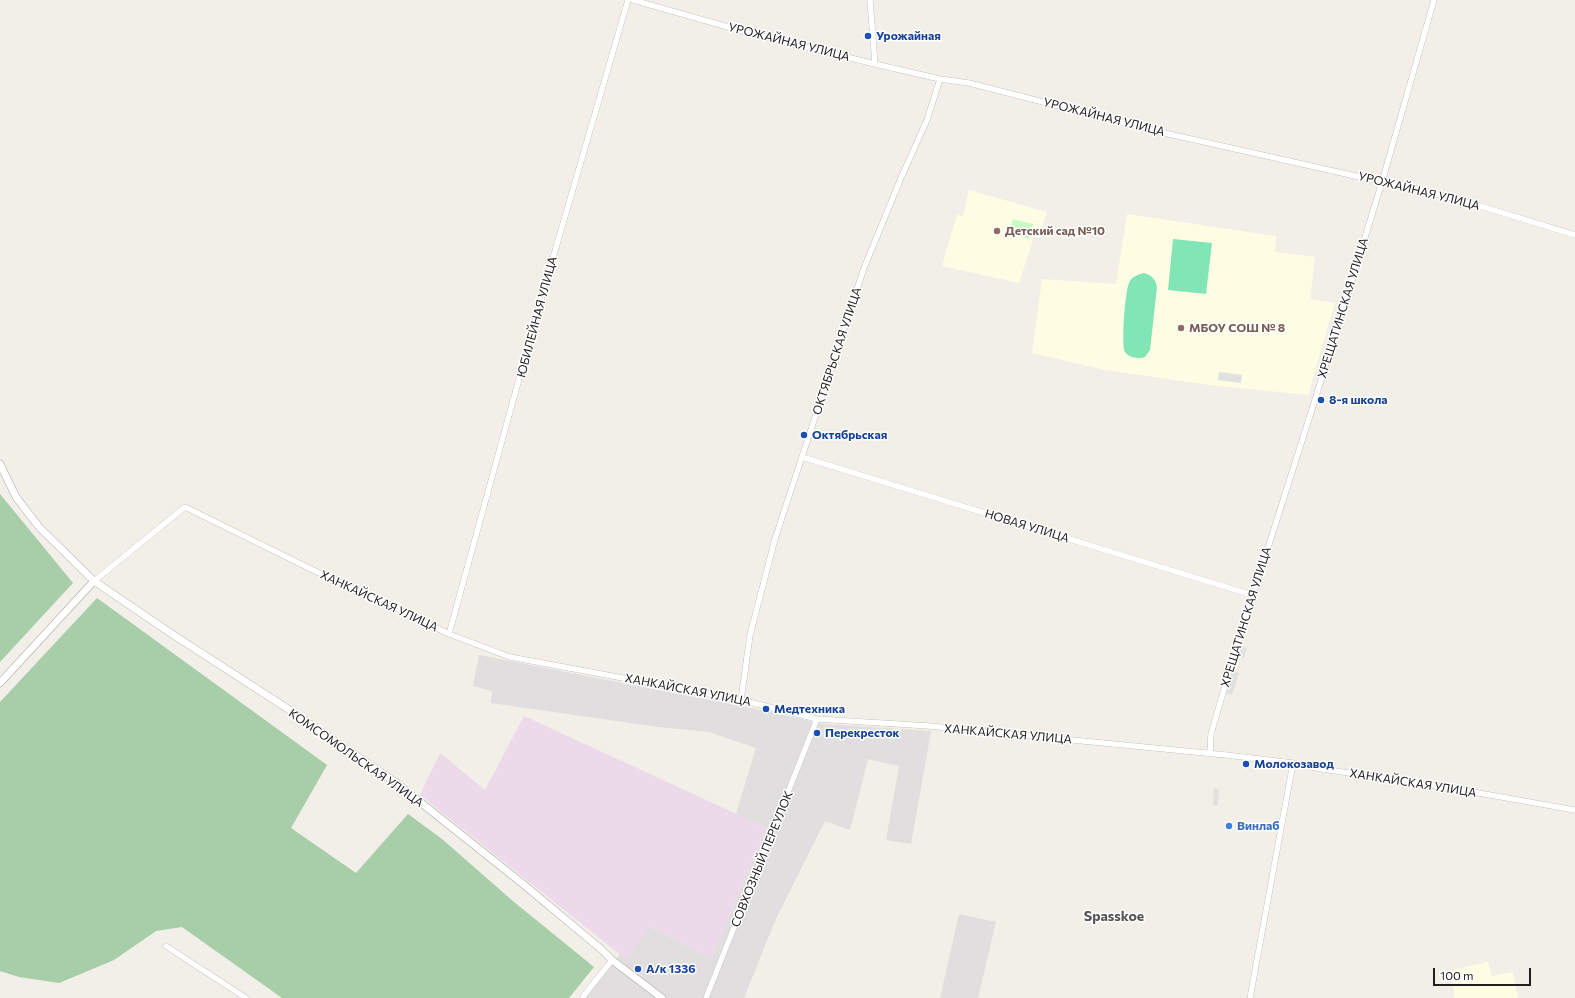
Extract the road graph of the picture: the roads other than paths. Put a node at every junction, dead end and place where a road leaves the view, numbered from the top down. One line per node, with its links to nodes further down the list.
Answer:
1 (628, 0): 13 (street, ЮБИЛЕЙНАЯ УЛИЦА)
2 (633, 0): 5 (street, УРОЖАЙНАЯ УЛИЦА)
3 (870, 0): 5 (street)
4 (1434, 0): 7 (street, ХРЕЩАТИНСКАЯ УЛИЦА)
5 (875, 64): 6 (street, УРОЖАЙНАЯ УЛИЦА)
6 (940, 79): 7 (street, УРОЖАЙНАЯ УЛИЦА); 9 (street, ОКТЯБРЬСКАЯ УЛИЦА)
7 (1382, 182): 8 (street, УРОЖАЙНАЯ УЛИЦА); 12 (street, ХРЕЩАТИНСКАЯ УЛИЦА)
8 (1575, 235)
9 (802, 457): 12 (street, НОВАЯ УЛИЦА); 15 (street, ОКТЯБРЬСКАЯ УЛИЦА)
10 (0, 464): 11 (street, КОМСОМОЛЬСКАЯ УЛИЦА)
11 (94, 581): 13 (street, ХАНКАЙСКАЯ УЛИЦА); 14 (street); 21 (street, КОМСОМОЛЬСКАЯ УЛИЦА)
12 (1252, 595): 17 (street, ХРЕЩАТИНСКАЯ УЛИЦА)
13 (449, 634): 15 (street, ХАНКАЙСКАЯ УЛИЦА)
14 (0, 683)
15 (741, 700): 16 (street, ХАНКАЙСКАЯ УЛИЦА)
16 (817, 720): 17 (street, ХАНКАЙСКАЯ УЛИЦА); 25 (street, СОВХОЗНЫЙ ПЕРЕУЛОК)
17 (1210, 753): 18 (street, ХАНКАЙСКАЯ УЛИЦА)
18 (1293, 763): 19 (street, ХАНКАЙСКАЯ УЛИЦА); 26 (street)
19 (1575, 810)
20 (166, 946): 22 (street)
21 (612, 960): 23 (street); 24 (street, КОМСОМОЛЬСКАЯ УЛИЦА)
22 (246, 998)
23 (582, 998)
24 (662, 998)
25 (706, 998)
26 (1250, 998)

